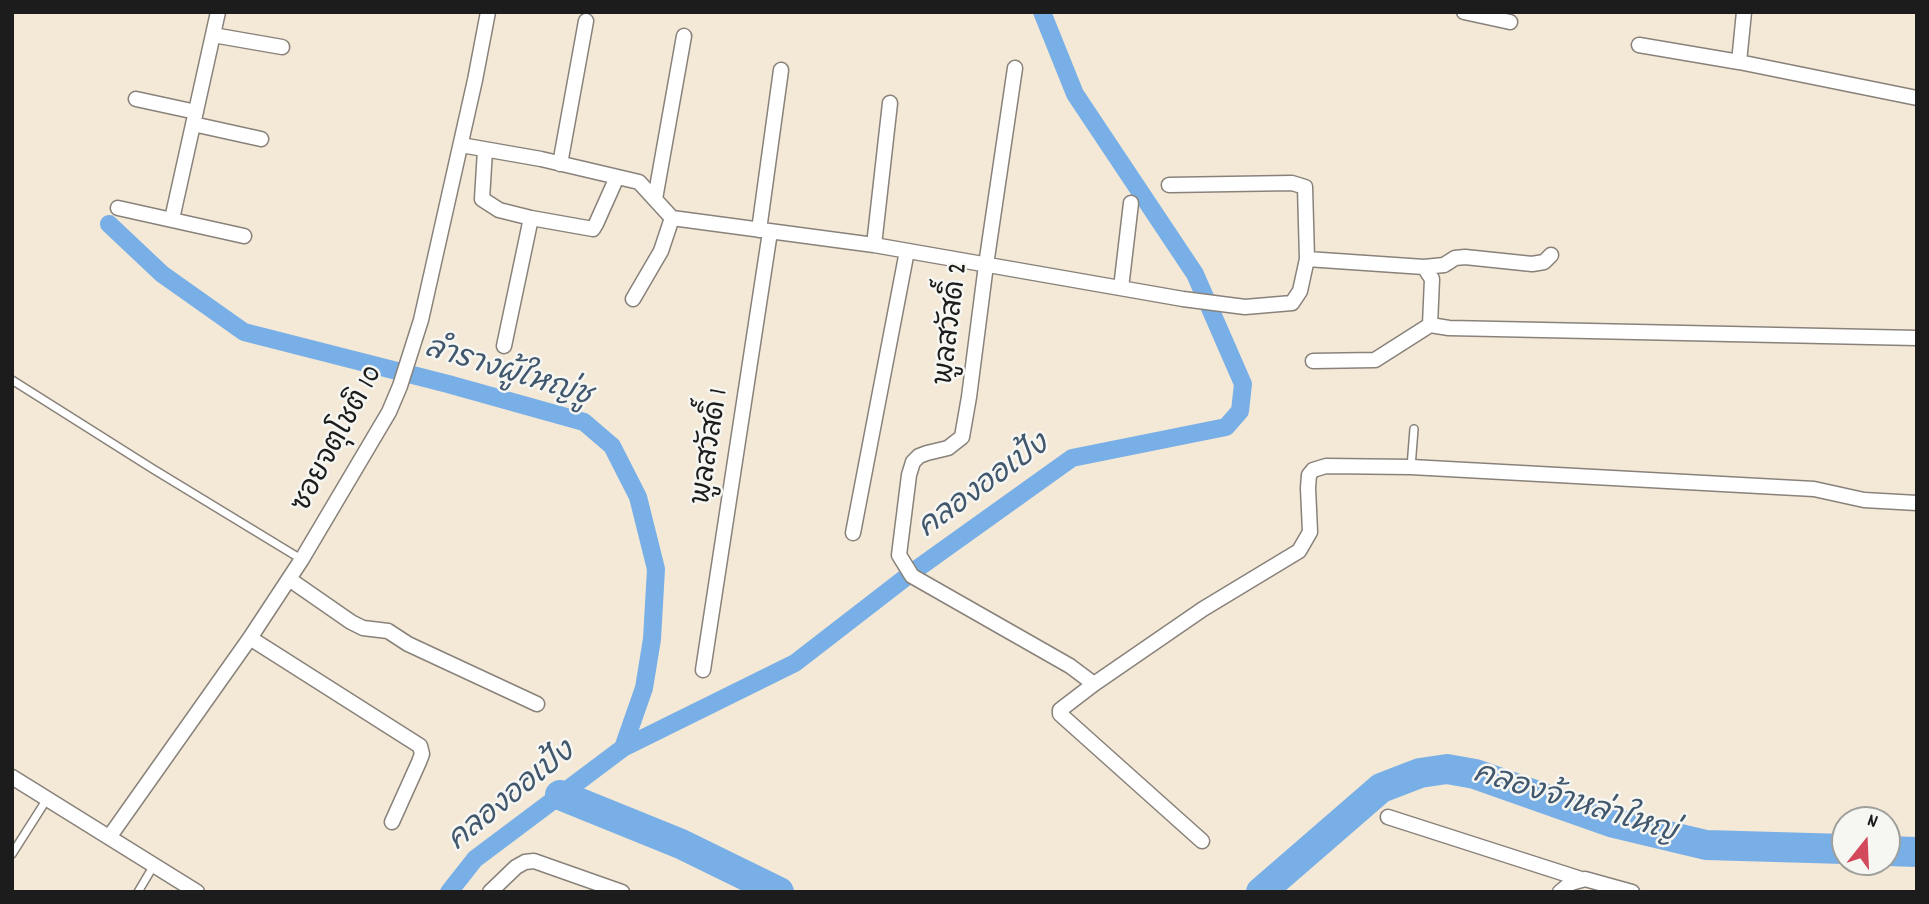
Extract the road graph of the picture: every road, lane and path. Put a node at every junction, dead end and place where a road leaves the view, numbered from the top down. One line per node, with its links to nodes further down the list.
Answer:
1 (218, 12): 7 (street)
2 (488, 12): 19 (street, ซอยจตุโชติ 10)
3 (1464, 12): 6 (street)
4 (1744, 12): 11 (street)
5 (586, 21): 21 (street)
6 (1510, 22)
7 (213, 35): 10 (street); 17 (street)
8 (684, 36): 24 (street)
9 (1639, 45): 11 (street)
10 (282, 47)
11 (1739, 62): 14 (street)
12 (1015, 68): 36 (street, พูลสวัสดิ์ 2)
13 (781, 70): 30 (street, พูลสวัสดิ์ 1)
14 (1917, 98)
15 (136, 99): 17 (street)
16 (890, 103): 32 (street)
17 (195, 118): 18 (street); 29 (street)
18 (261, 139)
19 (461, 145): 20 (street); 49 (street, ซอยจตุโชติ 10)
20 (485, 150): 21 (street); 27 (street)
21 (560, 164): 22 (street)
22 (617, 177): 24 (street); 27 (street)
23 (1169, 185): 35 (street)
24 (655, 199): 28 (street)
25 (1131, 203): 38 (street)
26 (118, 208): 29 (street)
27 (531, 218): 42 (street)
28 (671, 218): 30 (street); 39 (street)
29 (172, 219): 31 (street)
30 (764, 231): 32 (street); 52 (street, พูลสวัสดิ์ 1)
31 (244, 236)
32 (874, 245): 33 (street)
33 (907, 251): 36 (street); 48 (street)
34 (1551, 255): 37 (street)
35 (1307, 259): 37 (street); 38 (street)
36 (986, 265): 38 (street); 53 (street, พูลสวัสดิ์ 2)
37 (1424, 267): 40 (street)
38 (1121, 288)
39 (633, 299)
40 (1430, 325): 41 (street); 43 (street)
41 (1917, 338)
42 (504, 346)
43 (1313, 361)
44 (12, 380): 49 (lane)
45 (1414, 429): 46 (lane)
46 (1411, 467): 47 (street); 53 (street)
47 (1917, 503)
48 (853, 533)
49 (302, 559): 50 (street, ซอยจตุโชติ 10)
50 (289, 579): 51 (street, ซอยจตุโชติ 10); 54 (street)
51 (250, 638): 58 (street); 59 (street, ซอยจตุโชติ 10)
52 (703, 670)
53 (1094, 684): 60 (street)
54 (537, 704)
55 (12, 777): 56 (street)
56 (47, 799): 59 (street); 61 (lane)
57 (1388, 817): 63 (street)
58 (392, 822)
59 (110, 836): 62 (street)
60 (1202, 841)
61 (12, 855)
62 (155, 864): 64 (lane); 65 (street)
63 (1581, 879): 68 (street); 69 (street)
64 (138, 892)
65 (197, 892)
66 (490, 892): 67 (street)
67 (622, 892)
68 (1560, 892)
69 (1632, 892)

